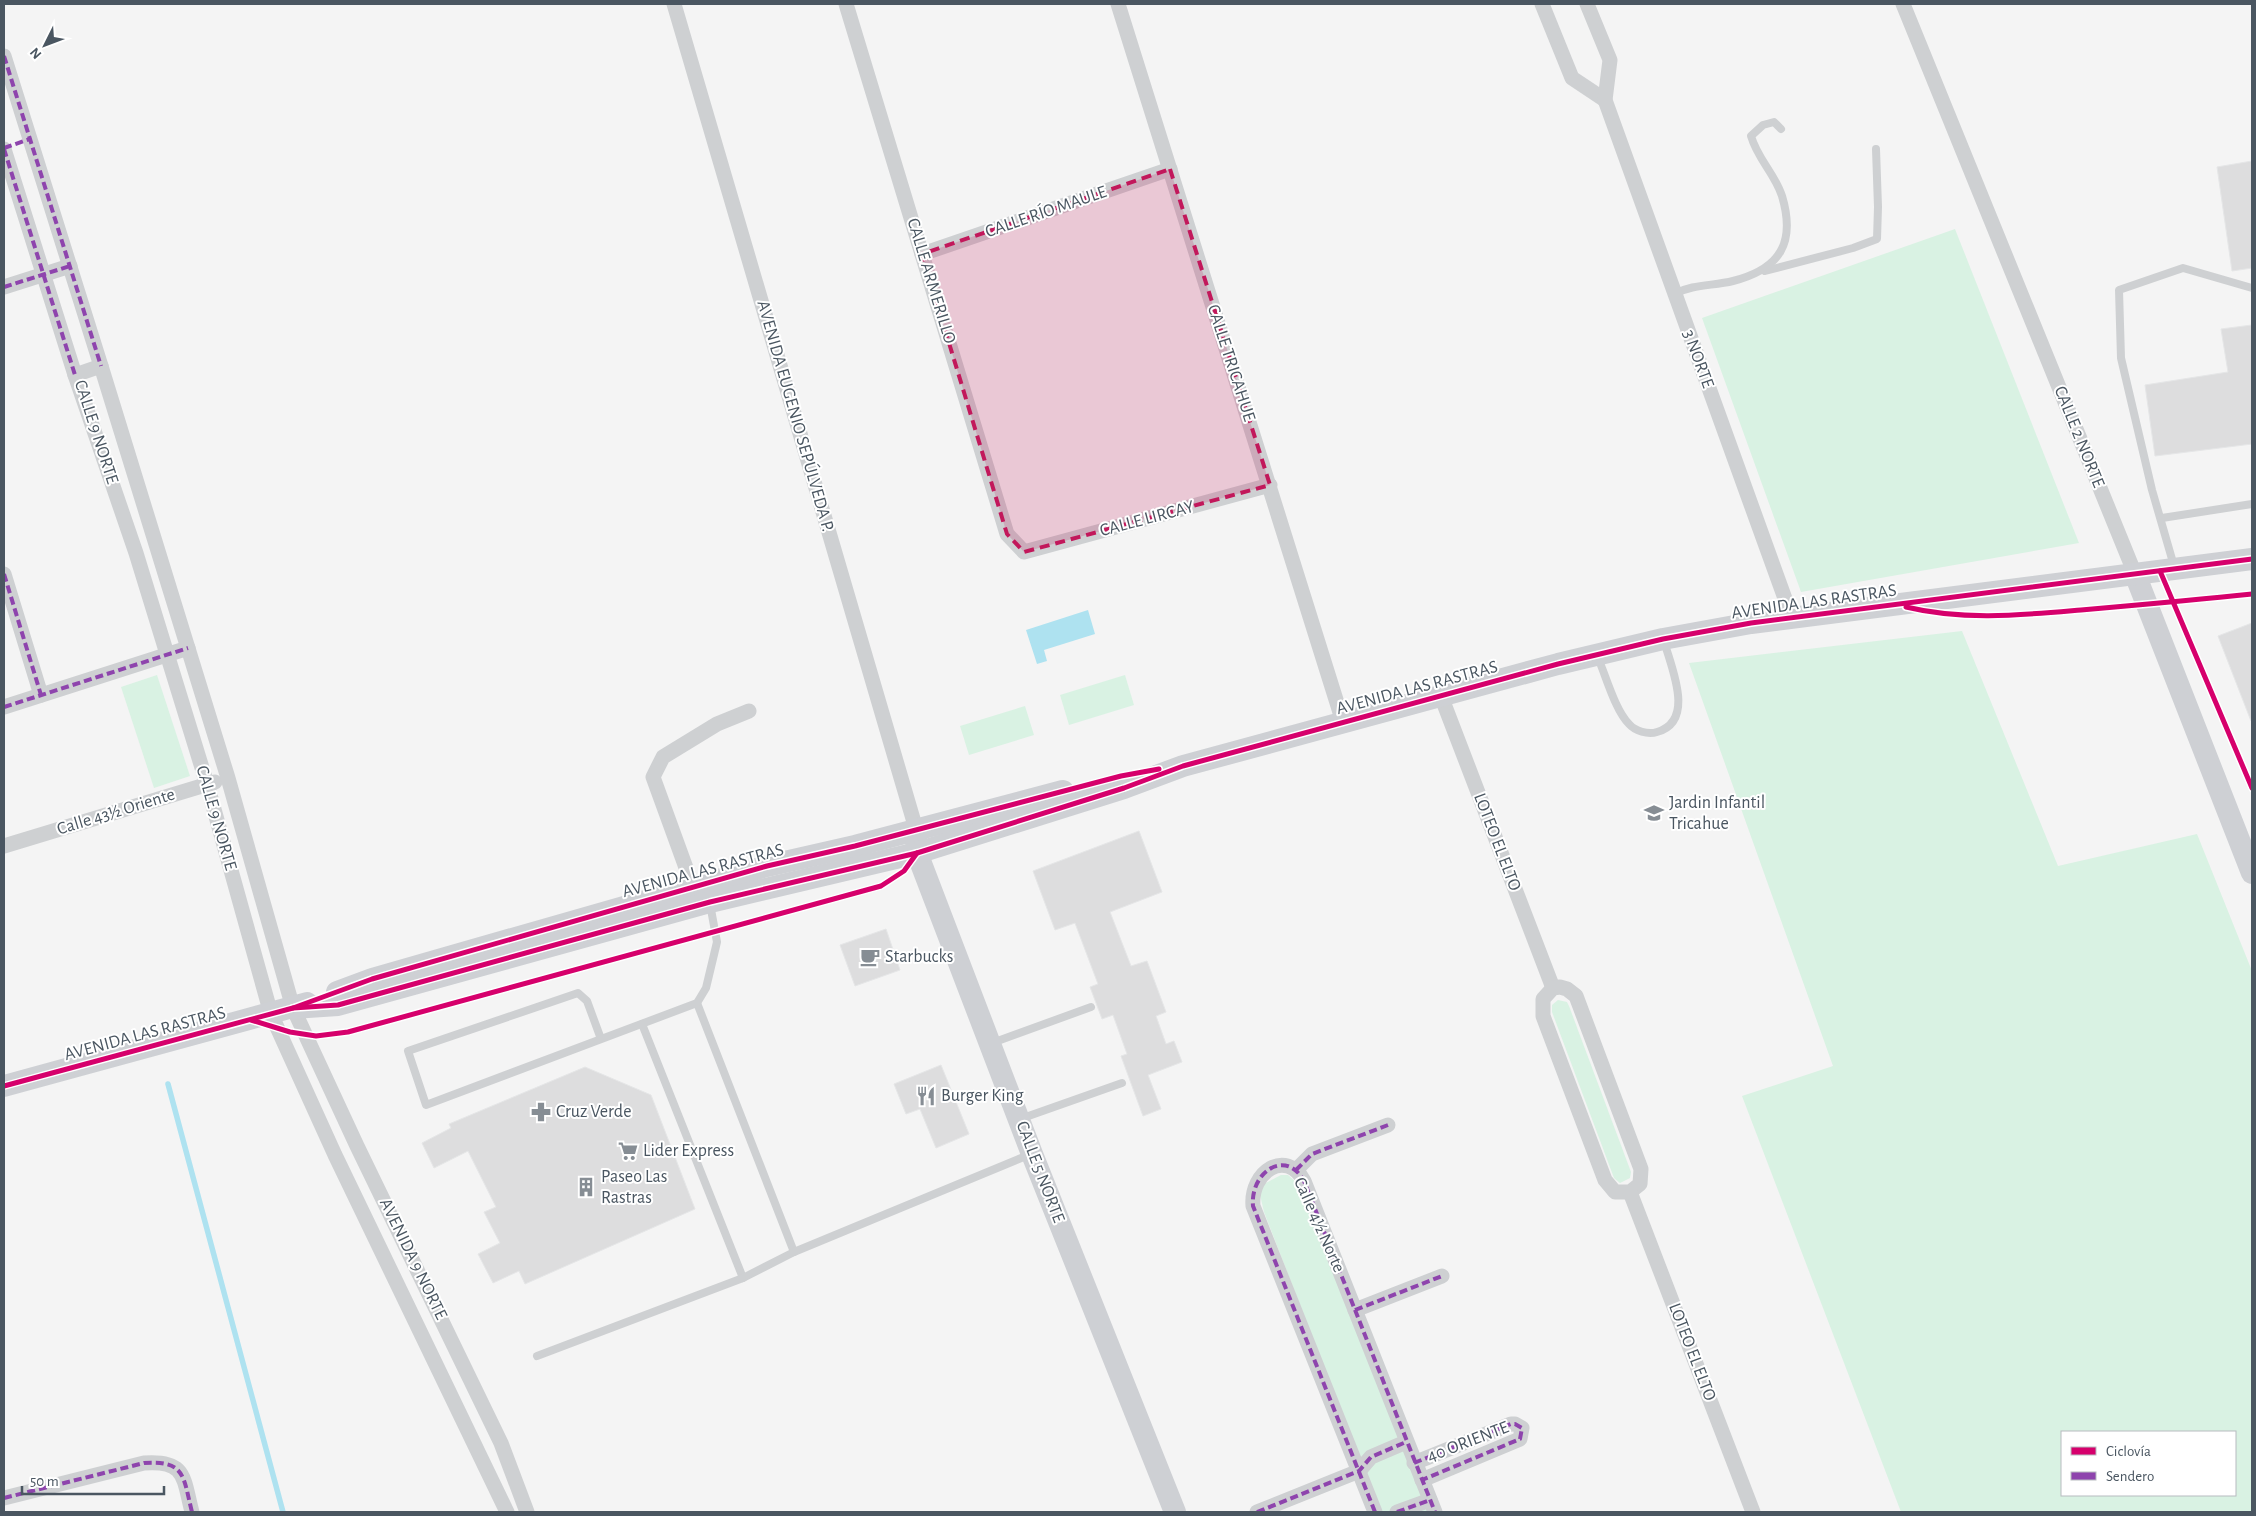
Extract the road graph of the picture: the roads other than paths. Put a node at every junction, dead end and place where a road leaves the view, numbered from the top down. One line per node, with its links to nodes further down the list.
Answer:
1 (674, 4): 46 (street, AVENIDA EUGENIO SEPÚLVEDA P.)
2 (846, 4): 14 (street, CALLE ARMERILLO)
3 (1118, 4): 13 (street, CALLE TRICAHUE)
4 (1542, 4): 8 (street)
5 (1587, 4): 8 (street, 3 NORTE)
6 (1903, 4): 32 (street, CALLE 2 NORTE)
7 (4, 56): 10 (street)
8 (1605, 100): 20 (street, 3 NORTE)
9 (1782, 129): 16 (lane)
10 (30, 140): 11 (street); 15 (street)
11 (4, 148): 17 (street)
12 (1876, 149): 16 (lane)
13 (1170, 170): 14 (street, CALLE RÍO MAULE); 23 (street, CALLE TRICAHUE)
14 (922, 254): 28 (street, CALLE ARMERILLO)
15 (70, 266): 17 (street); 21 (street)
16 (1763, 271): 20 (lane)
17 (43, 274): 18 (street); 22 (street)
18 (4, 287)
19 (2252, 288): 25 (lane)
20 (1674, 294): 33 (street, 3 NORTE)
21 (101, 366): 22 (street, CALLE 9 NORTE); 26 (street, CALLE 9 NORTE)
22 (75, 374): 27 (street, CALLE 9 NORTE)
23 (1270, 485): 28 (street, CALLE LIRCAY); 42 (street, CALLE TRICAHUE)
24 (2252, 504): 25 (lane)
25 (2162, 518): 30 (lane)
26 (157, 547): 27 (street); 35 (street, CALLE 9 NORTE)
27 (136, 552): 36 (street, CALLE 9 NORTE)
28 (1024, 552)
29 (2252, 559): 30 (street, AVENIDA LAS RASTRAS)
30 (2175, 569): 32 (street, AVENIDA LAS RASTRAS)
31 (4, 574): 38 (street)
32 (2135, 574): 33 (street, AVENIDA LAS RASTRAS); 49 (street, CALLE 2 NORTE)
33 (1792, 618): 34 (street, AVENIDA LAS RASTRAS)
34 (1663, 639): 37 (street, AVENIDA LAS RASTRAS); 37 (lane)
35 (188, 648): 36 (street); 44 (street, CALLE 9 NORTE)
36 (167, 654): 38 (street); 45 (street, CALLE 9 NORTE)
37 (1597, 654): 39 (street, AVENIDA LAS RASTRAS)
38 (41, 695): 40 (street)
39 (1441, 696): 42 (street, AVENIDA LAS RASTRAS); 54 (street, LOTEO EL ELTO)
40 (4, 707)
41 (749, 711): 51 (street)
42 (1343, 722): 43 (street, AVENIDA LAS RASTRAS)
43 (1183, 766): 46 (street, AVENIDA LAS RASTRAS); 48 (street, AVENIDA LAS RASTRAS)
44 (228, 778): 45 (street, Calle 43½ Oriente); 50 (street, CALLE 9 NORTE)
45 (207, 784): 47 (street, Calle 43½ Oriente); 52 (street, CALLE 9 NORTE)
46 (916, 828): 48 (street, CALLE 5 NORTE); 51 (street, AVENIDA LAS RASTRAS)
47 (4, 846)
48 (917, 853): 53 (street, AVENIDA LAS RASTRAS); 61 (street, CALLE 5 NORTE)
49 (2250, 861)
50 (258, 884): 52 (street, CALLE 9 NORTE); 57 (street, CALLE 9 NORTE)
51 (693, 887): 57 (street, AVENIDA LAS RASTRAS)
52 (236, 890): 58 (street, CALLE 9 NORTE)
53 (710, 902): 55 (lane); 57 (street, AVENIDA LAS RASTRAS)
54 (1553, 988): 70 (street); 70 (street)
55 (697, 1003): 59 (lane); 71 (lane)
56 (1091, 1007): 61 (lane)
57 (293, 1008): 58 (street, AVENIDA LAS RASTRAS); 66 (street, AVENIDA 9 NORTE)
58 (271, 1014): 63 (street, AVENIDA LAS RASTRAS); 68 (street, AVENIDA 9 NORTE)
59 (642, 1024): 60 (lane); 74 (lane)
60 (600, 1039): 60 (lane)
61 (992, 1044): 64 (street, CALLE 5 NORTE)
62 (1122, 1083): 64 (lane)
63 (4, 1086)
64 (1020, 1120): 67 (street, CALLE 5 NORTE)
65 (1388, 1125): 69 (street)
66 (357, 1146): 68 (street); 72 (street, AVENIDA 9 NORTE)
67 (1032, 1154): 71 (lane); 90 (street, CALLE 5 NORTE)
68 (335, 1155): 75 (street, AVENIDA 9 NORTE)
69 (1296, 1170): 76 (street, Calle 4½ Norte); 82 (street, Calle 4½ Norte)
70 (1630, 1192): 93 (street, LOTEO EL ELTO)
71 (794, 1252): 74 (lane)
72 (418, 1270): 75 (street); 78 (street, AVENIDA 9 NORTE)
73 (1442, 1276): 76 (street)
74 (743, 1278): 77 (lane)
75 (397, 1281): 79 (street, AVENIDA 9 NORTE)
76 (1355, 1310): 80 (street, Calle 4½ Norte)
77 (537, 1356)
78 (477, 1390): 79 (street); 89 (street, AVENIDA 9 NORTE)
79 (456, 1402): 88 (street, AVENIDA 9 NORTE)
80 (1406, 1442): 81 (street, Calle 4½ Norte); 82 (street, 40 ORIENTE)
81 (1414, 1463): 83 (street, Calle 4½ Norte); 83 (street, 40 ORIENTE)
82 (1359, 1471): 86 (street, Calle 4½ Norte); 91 (street, 40 ORIENTE)
83 (1422, 1480): 85 (street, Calle 4½ Norte)
84 (4, 1498): 87 (street)
85 (1432, 1506): 92 (street)
86 (1374, 1511)
87 (192, 1512)
88 (506, 1512)
89 (527, 1512)
90 (1175, 1512)
91 (1257, 1512)
92 (1397, 1512)
93 (1753, 1512)

